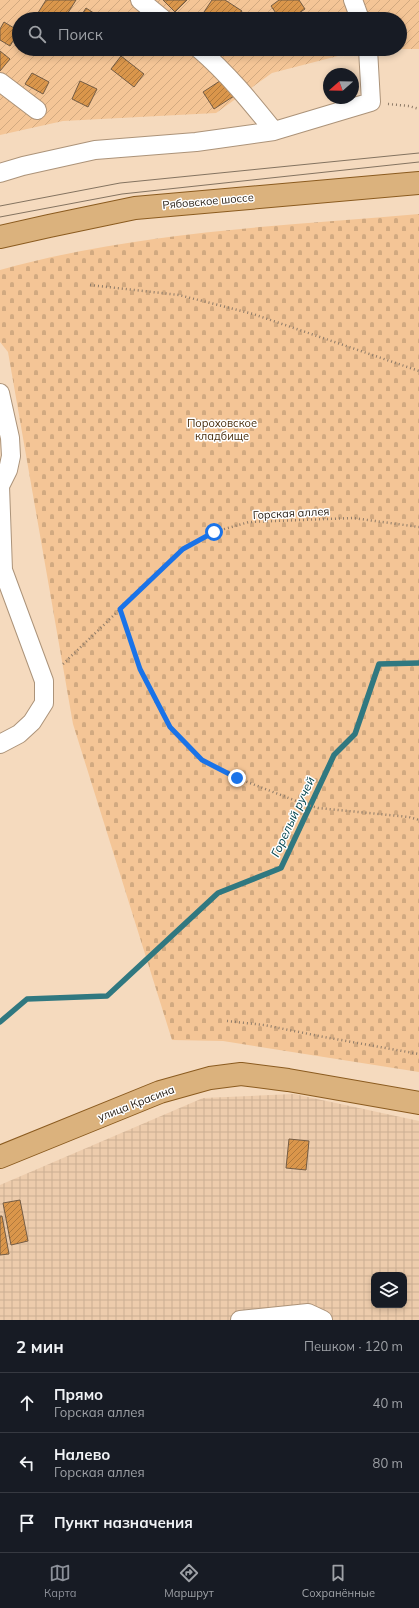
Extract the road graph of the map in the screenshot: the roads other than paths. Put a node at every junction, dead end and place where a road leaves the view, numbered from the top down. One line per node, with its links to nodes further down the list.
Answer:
1 (140, 0): 3 (lane)
2 (353, 0): 4 (lane)
3 (155, 12)
4 (357, 12)
5 (207, 56): 9 (lane)
6 (368, 56): 9 (lane)
7 (0, 82): 8 (lane)
8 (37, 110)
9 (274, 131): 10 (lane)
10 (0, 174)
11 (419, 183): 12 (main road, Рябовское шоссе)
12 (0, 237)
13 (0, 394): 14 (lane)
14 (0, 744)
15 (419, 1103): 16 (main road, улица Красина)
16 (0, 1157)
17 (240, 1320): 18 (lane)
18 (324, 1320)

